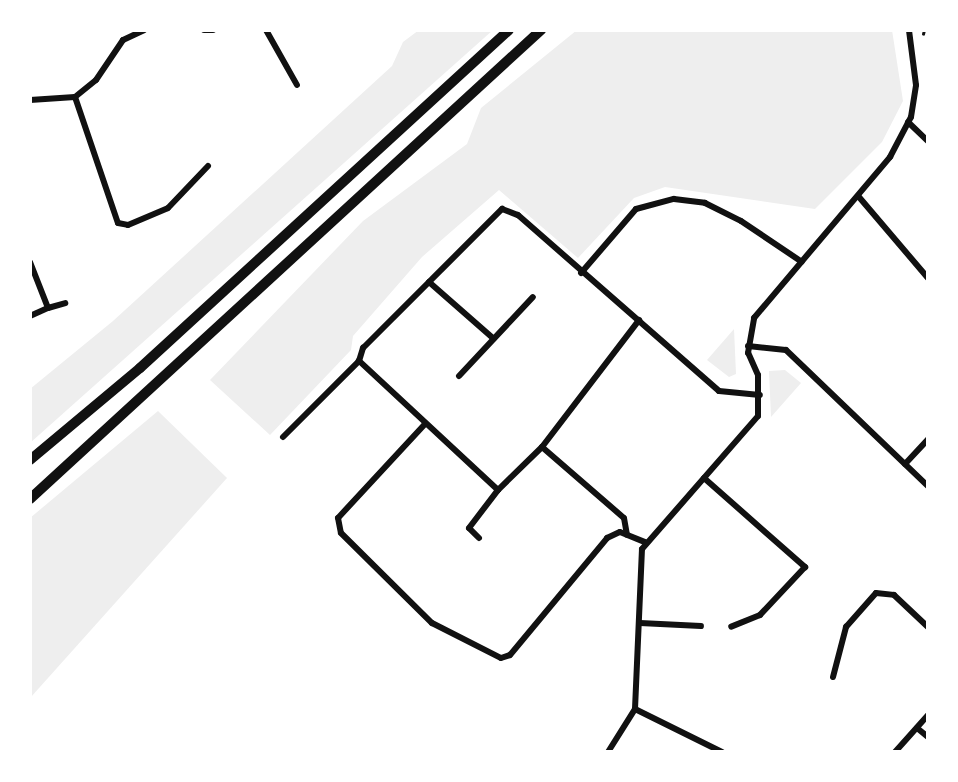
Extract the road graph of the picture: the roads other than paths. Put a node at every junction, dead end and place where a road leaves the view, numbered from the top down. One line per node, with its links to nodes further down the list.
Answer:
1 (139, 30): 9 (street)
2 (204, 30): 3 (street)
3 (214, 30)
4 (265, 30): 8 (street)
5 (509, 30): 34 (highway)
6 (541, 30): 39 (highway)
7 (909, 30): 11 (street)
8 (297, 85)
9 (75, 97): 10 (street); 13 (street)
10 (30, 100)
11 (908, 122): 12 (street); 14 (street)
12 (928, 141)
13 (208, 166)
14 (859, 197): 16 (street); 18 (street)
15 (30, 262): 22 (street)
16 (802, 262): 17 (street); 26 (street)
17 (581, 273): 19 (street); 24 (street)
18 (928, 278)
19 (429, 282): 25 (street); 27 (street)
20 (533, 297): 25 (street)
21 (65, 303): 22 (street)
22 (48, 308): 23 (street)
23 (30, 316)
24 (639, 320): 29 (street); 33 (street)
25 (494, 339): 28 (street)
26 (748, 346): 29 (street); 35 (street)
27 (359, 361): 30 (street); 31 (street)
28 (459, 376)
29 (760, 396): 36 (street)
30 (425, 424): 38 (street); 40 (street)
31 (283, 437)
32 (928, 439): 35 (street)
33 (542, 447): 38 (street); 40 (street)
34 (30, 460)
35 (905, 464): 37 (street)
36 (704, 478): 42 (street); 45 (street)
37 (928, 486)
38 (498, 490): 41 (street)
39 (30, 499)
40 (627, 535): 42 (street)
41 (479, 538)
42 (645, 542): 43 (street)
43 (640, 622): 44 (street); 48 (street)
44 (701, 626)
45 (731, 627)
46 (928, 627): 47 (street)
47 (833, 677)
48 (635, 709): 52 (street); 53 (street)
49 (928, 715): 50 (street)
50 (917, 728): 51 (street); 54 (street)
51 (928, 737)
52 (608, 752)
53 (722, 752)
54 (895, 752)

